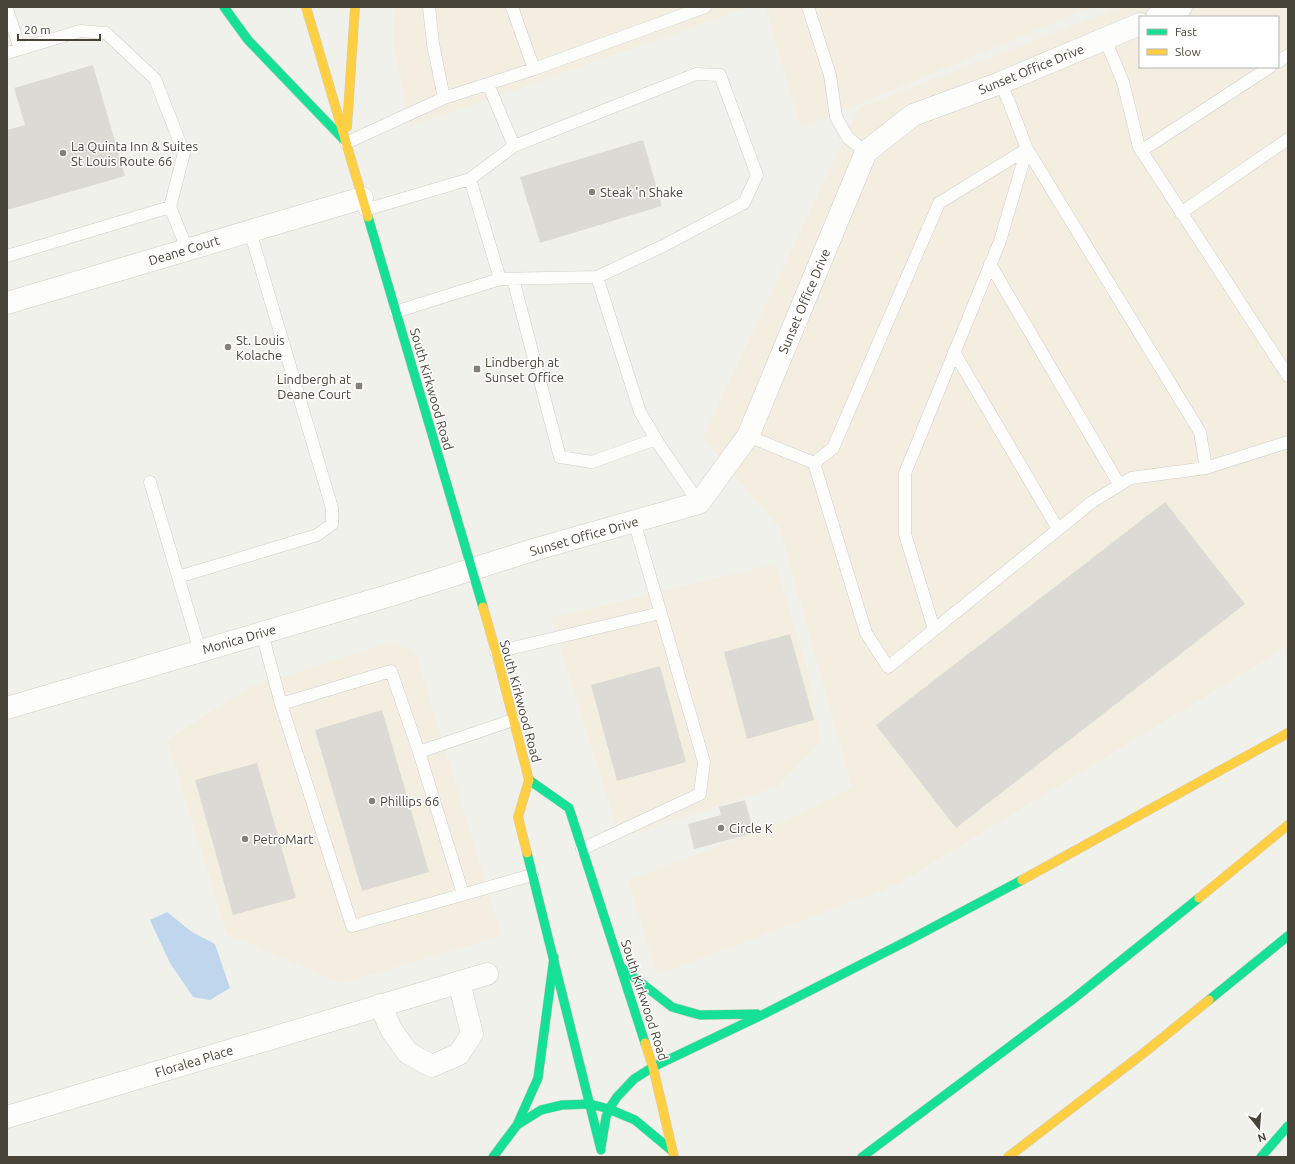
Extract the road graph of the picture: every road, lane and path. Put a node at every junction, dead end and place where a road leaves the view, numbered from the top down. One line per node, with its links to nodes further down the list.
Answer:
1 (224, 7): 23 (main road)
2 (306, 7): 23 (main road, South Kirkwood Road)
3 (355, 7): 23 (main road)
4 (429, 7): 21 (lane)
5 (512, 7): 18 (lane)
6 (705, 7): 18 (lane)
7 (808, 7): 27 (lane)
8 (1181, 7): 10 (street)
9 (7, 9): 13 (lane)
10 (1159, 16)
11 (1139, 24): 12 (street, Sunset Office Drive)
12 (1105, 39): 19 (street, Sunset Office Drive); 26 (lane)
13 (20, 49): 14 (lane); 30 (lane)
14 (7, 53)
15 (1288, 56): 16 (lane)
16 (1279, 61)
17 (1268, 68): 26 (lane)
18 (534, 69): 20 (lane)
19 (1000, 83): 25 (lane); 27 (street, Sunset Office Drive)
20 (488, 84): 21 (lane); 24 (lane)
21 (444, 98): 23 (lane)
22 (1288, 139): 31 (lane)
23 (346, 143): 29 (main road, South Kirkwood Road)
24 (514, 146): 28 (lane); 36 (lane)
25 (1027, 149): 35 (lane); 46 (lane); 47 (lane)
26 (1141, 150): 31 (lane)
27 (866, 152): 43 (street, Sunset Office Drive)
28 (470, 179): 29 (lane); 37 (lane)
29 (364, 204): 32 (street, Deane Court); 40 (main road, South Kirkwood Road)
30 (170, 207): 33 (lane); 34 (lane)
31 (1182, 212): 42 (lane)
32 (250, 231): 33 (street, Deane Court); 54 (lane)
33 (187, 250): 39 (street, Deane Court)
34 (7, 256)
35 (990, 264): 41 (lane); 49 (lane)
36 (597, 278): 38 (lane); 44 (lane)
37 (500, 279): 38 (lane); 40 (lane)
38 (513, 279): 44 (lane)
39 (7, 303)
40 (395, 312): 53 (main road, South Kirkwood Road)
41 (954, 352): 52 (lane); 56 (lane)
42 (1288, 376)
43 (748, 436): 46 (lane); 50 (street, Sunset Office Drive)
44 (656, 439): 50 (lane)
45 (1288, 442): 47 (lane)
46 (814, 463): 56 (lane)
47 (1206, 468): 49 (lane)
48 (150, 482): 54 (lane)
49 (1119, 484): 52 (lane)
50 (699, 503): 51 (street, Sunset Office Drive)
51 (634, 521): 53 (street, Sunset Office Drive); 55 (lane)
52 (1058, 529): 56 (lane)
53 (471, 570): 57 (street, Monica Drive); 59 (main road, South Kirkwood Road)
54 (178, 577): 58 (lane)
55 (660, 613): 59 (lane); 67 (lane)
56 (934, 629)
57 (262, 633): 58 (street, Monica Drive); 60 (lane)
58 (200, 651): 61 (street, Monica Drive)
59 (496, 652): 62 (main road, South Kirkwood Road)
60 (281, 704): 64 (lane); 69 (lane)
61 (7, 708)
62 (513, 720): 64 (lane); 65 (main road, South Kirkwood Road)
63 (1288, 733): 76 (main road)
64 (419, 752): 69 (lane)
65 (529, 780): 67 (main road, South Kirkwood Road); 68 (main road, South Kirkwood Road)
66 (1288, 825): 87 (main road)
67 (582, 849): 72 (main road, South Kirkwood Road)
68 (532, 875): 69 (lane); 71 (main road, South Kirkwood Road)
69 (463, 894)
70 (1288, 936): 88 (main road)
71 (554, 958): 78 (main road, South Kirkwood Road); 81 (main road)
72 (622, 968): 76 (main road); 77 (main road, South Kirkwood Road)
73 (487, 974): 74 (street, Floralea Place)
74 (459, 982): 75 (street, Floralea Place); 75 (street)
75 (380, 1005): 80 (street, Floralea Place)
76 (764, 1014): 77 (main road)
77 (653, 1067): 79 (main road); 84 (main road, South Kirkwood Road)
78 (590, 1104): 79 (main road); 81 (main road); 83 (main road, South Kirkwood Road)
79 (609, 1109): 83 (main road); 84 (main road)
80 (7, 1116)
81 (517, 1125): 85 (main road)
82 (1288, 1126): 89 (main road)
83 (601, 1147): 86 (main road, South Kirkwood Road)
84 (672, 1153)
85 (493, 1157)
86 (603, 1157)
87 (862, 1157)
88 (1008, 1157)
89 (1261, 1157)

